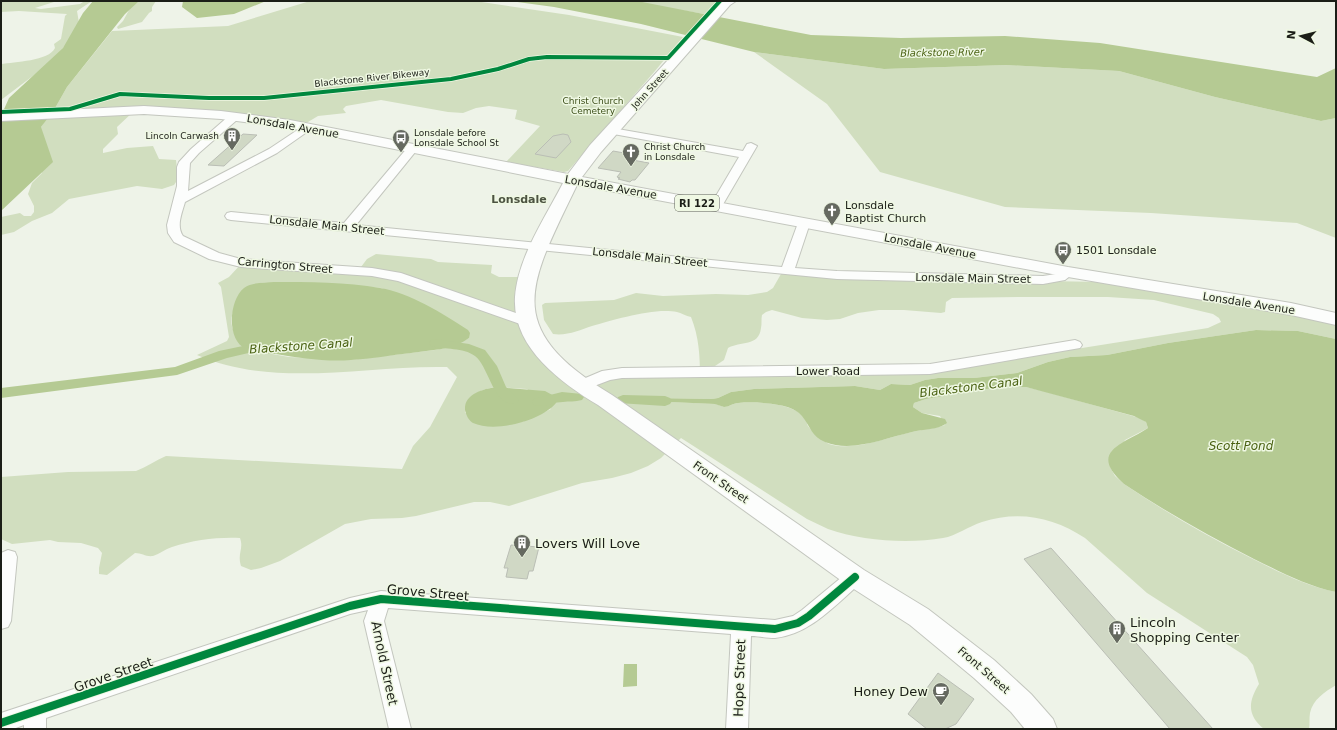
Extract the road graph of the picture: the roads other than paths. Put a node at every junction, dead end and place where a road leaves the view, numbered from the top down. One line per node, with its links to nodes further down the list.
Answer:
1 (728, 2): 5 (main road, John Street)
2 (234, 117): 3 (main road, Lonsdale Avenue / RI 122); 4 (main road, Lonsdale Avenue / RI 122); 8 (street)
3 (1, 118)
4 (309, 127): 6 (main road, Lonsdale Avenue / RI 122); 8 (street)
5 (612, 131): 7 (main road, John Street); 9 (street)
6 (412, 149): 7 (main road, Lonsdale Avenue / RI 122); 12 (street)
7 (573, 180): 9 (main road, Lonsdale Avenue / RI 122); 13 (main road, Front Street)
8 (180, 200): 17 (street, Carrington Street)
9 (716, 206): 11 (main road, Lonsdale Avenue / RI 122)
10 (231, 216): 12 (street, Lonsdale Main Street)
11 (804, 223): 14 (street); 15 (main road, Lonsdale Avenue / RI 122)
12 (348, 227): 13 (street, Lonsdale Main Street)
13 (540, 247): 14 (street, Lonsdale Main Street); 17 (main road, Front Street)
14 (787, 271): 15 (street, Lonsdale Main Street)
15 (1068, 272): 16 (main road, Lonsdale Avenue / RI 122)
16 (1336, 320)
17 (528, 322): 19 (main road, Front Street)
18 (1075, 345): 19 (street, Lower Road)
19 (581, 386): 21 (main road, Front Street)
20 (8, 557): 23 (street)
21 (855, 577): 24 (street, Grove Street); 29 (main road, Front Street)
22 (381, 598): 24 (street, Grove Street); 25 (street, Grove Street); 27 (street, Arnold Street)
23 (1, 621)
24 (741, 627): 28 (street, Hope Street)
25 (36, 720): 26 (street, Grove Street)
26 (1, 723)
27 (400, 729)
28 (737, 729)
29 (1043, 729)

